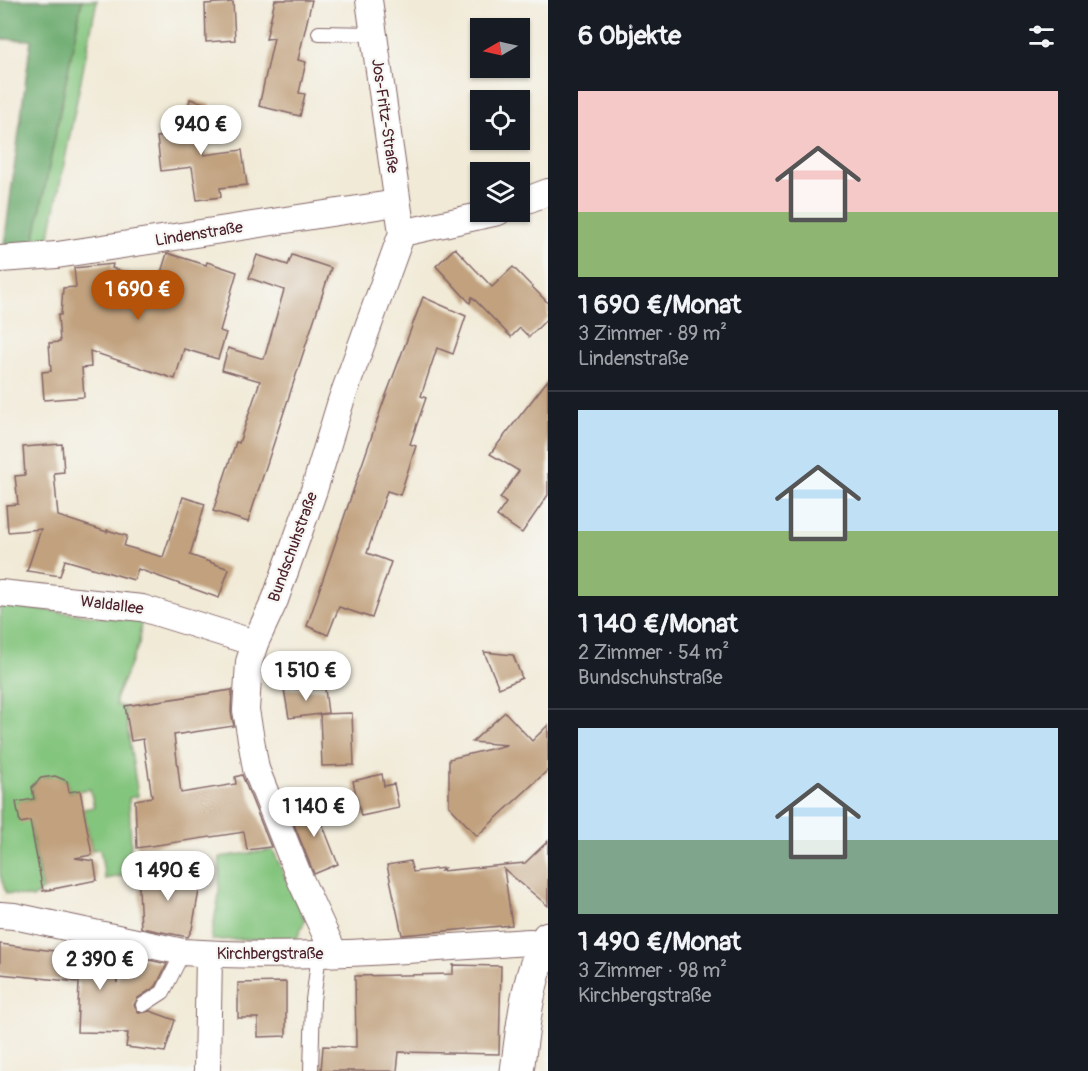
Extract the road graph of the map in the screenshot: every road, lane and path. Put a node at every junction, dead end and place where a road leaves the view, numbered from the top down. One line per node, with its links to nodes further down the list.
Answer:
1 (369, 0): 3 (street, Jos-Fritz-Straße)
2 (319, 33): 3 (lane)
3 (374, 34): 6 (street, Jos-Fritz-Straße)
4 (548, 192): 5 (street)
5 (530, 199)
6 (397, 203): 8 (street, Jos-Fritz-Straße); 9 (street, Lindenstraße)
7 (470, 218): 8 (street)
8 (402, 233): 11 (street, Bundschuhstraße)
9 (0, 259)
10 (0, 593): 11 (street, Waldallee)
11 (255, 643): 16 (street, Bundschuhstraße)
12 (0, 915): 14 (street, Kirchbergstraße)
13 (545, 943): 16 (street, Kirchbergstraße); 20 (street)
14 (183, 952): 15 (street, Kirchbergstraße); 17 (lane)
15 (209, 954): 16 (street, Kirchbergstraße); 18 (street)
16 (326, 954): 19 (lane)
17 (143, 1005)
18 (207, 1071)
19 (311, 1071)
20 (517, 1071)

